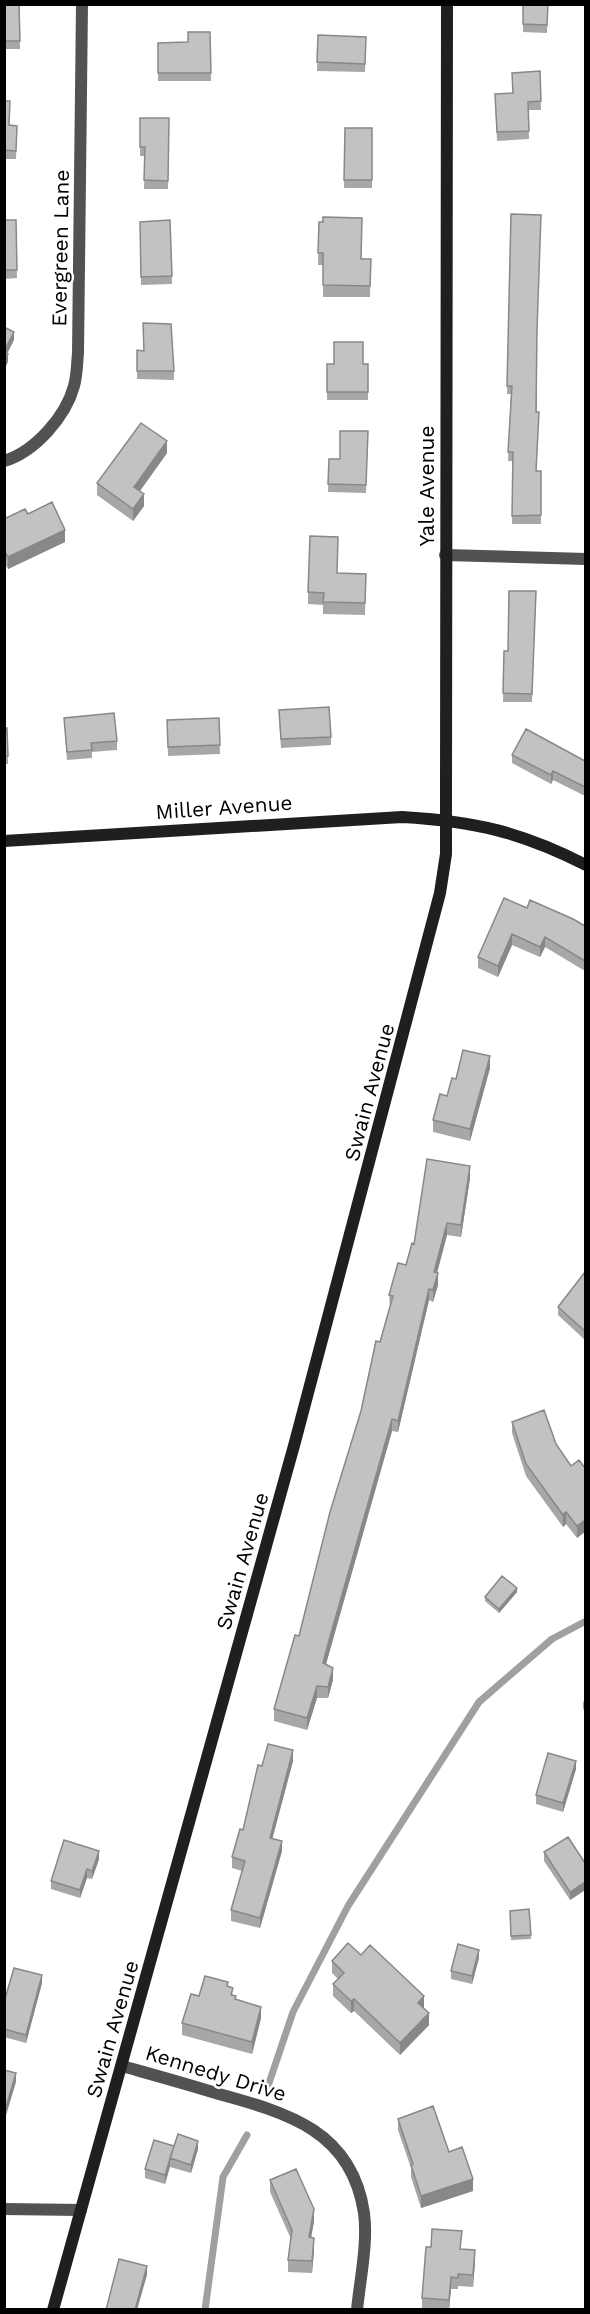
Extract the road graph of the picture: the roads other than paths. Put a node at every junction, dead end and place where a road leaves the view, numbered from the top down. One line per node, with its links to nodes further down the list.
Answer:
1 (82, 4): 3 (street, Evergreen Lane)
2 (447, 4): 4 (street, Yale Avenue)
3 (4, 461)
4 (445, 555): 5 (street); 6 (street, Yale Avenue)
5 (585, 559)
6 (446, 819): 7 (street, Miller Avenue); 8 (street); 9 (street, Swain Avenue)
7 (4, 841)
8 (585, 866)
9 (122, 2066): 11 (street, Swain Avenue); 13 (street, Kennedy Drive)
10 (4, 2209): 11 (street)
11 (81, 2210): 12 (street, Swain Avenue)
12 (53, 2310)
13 (357, 2310)

